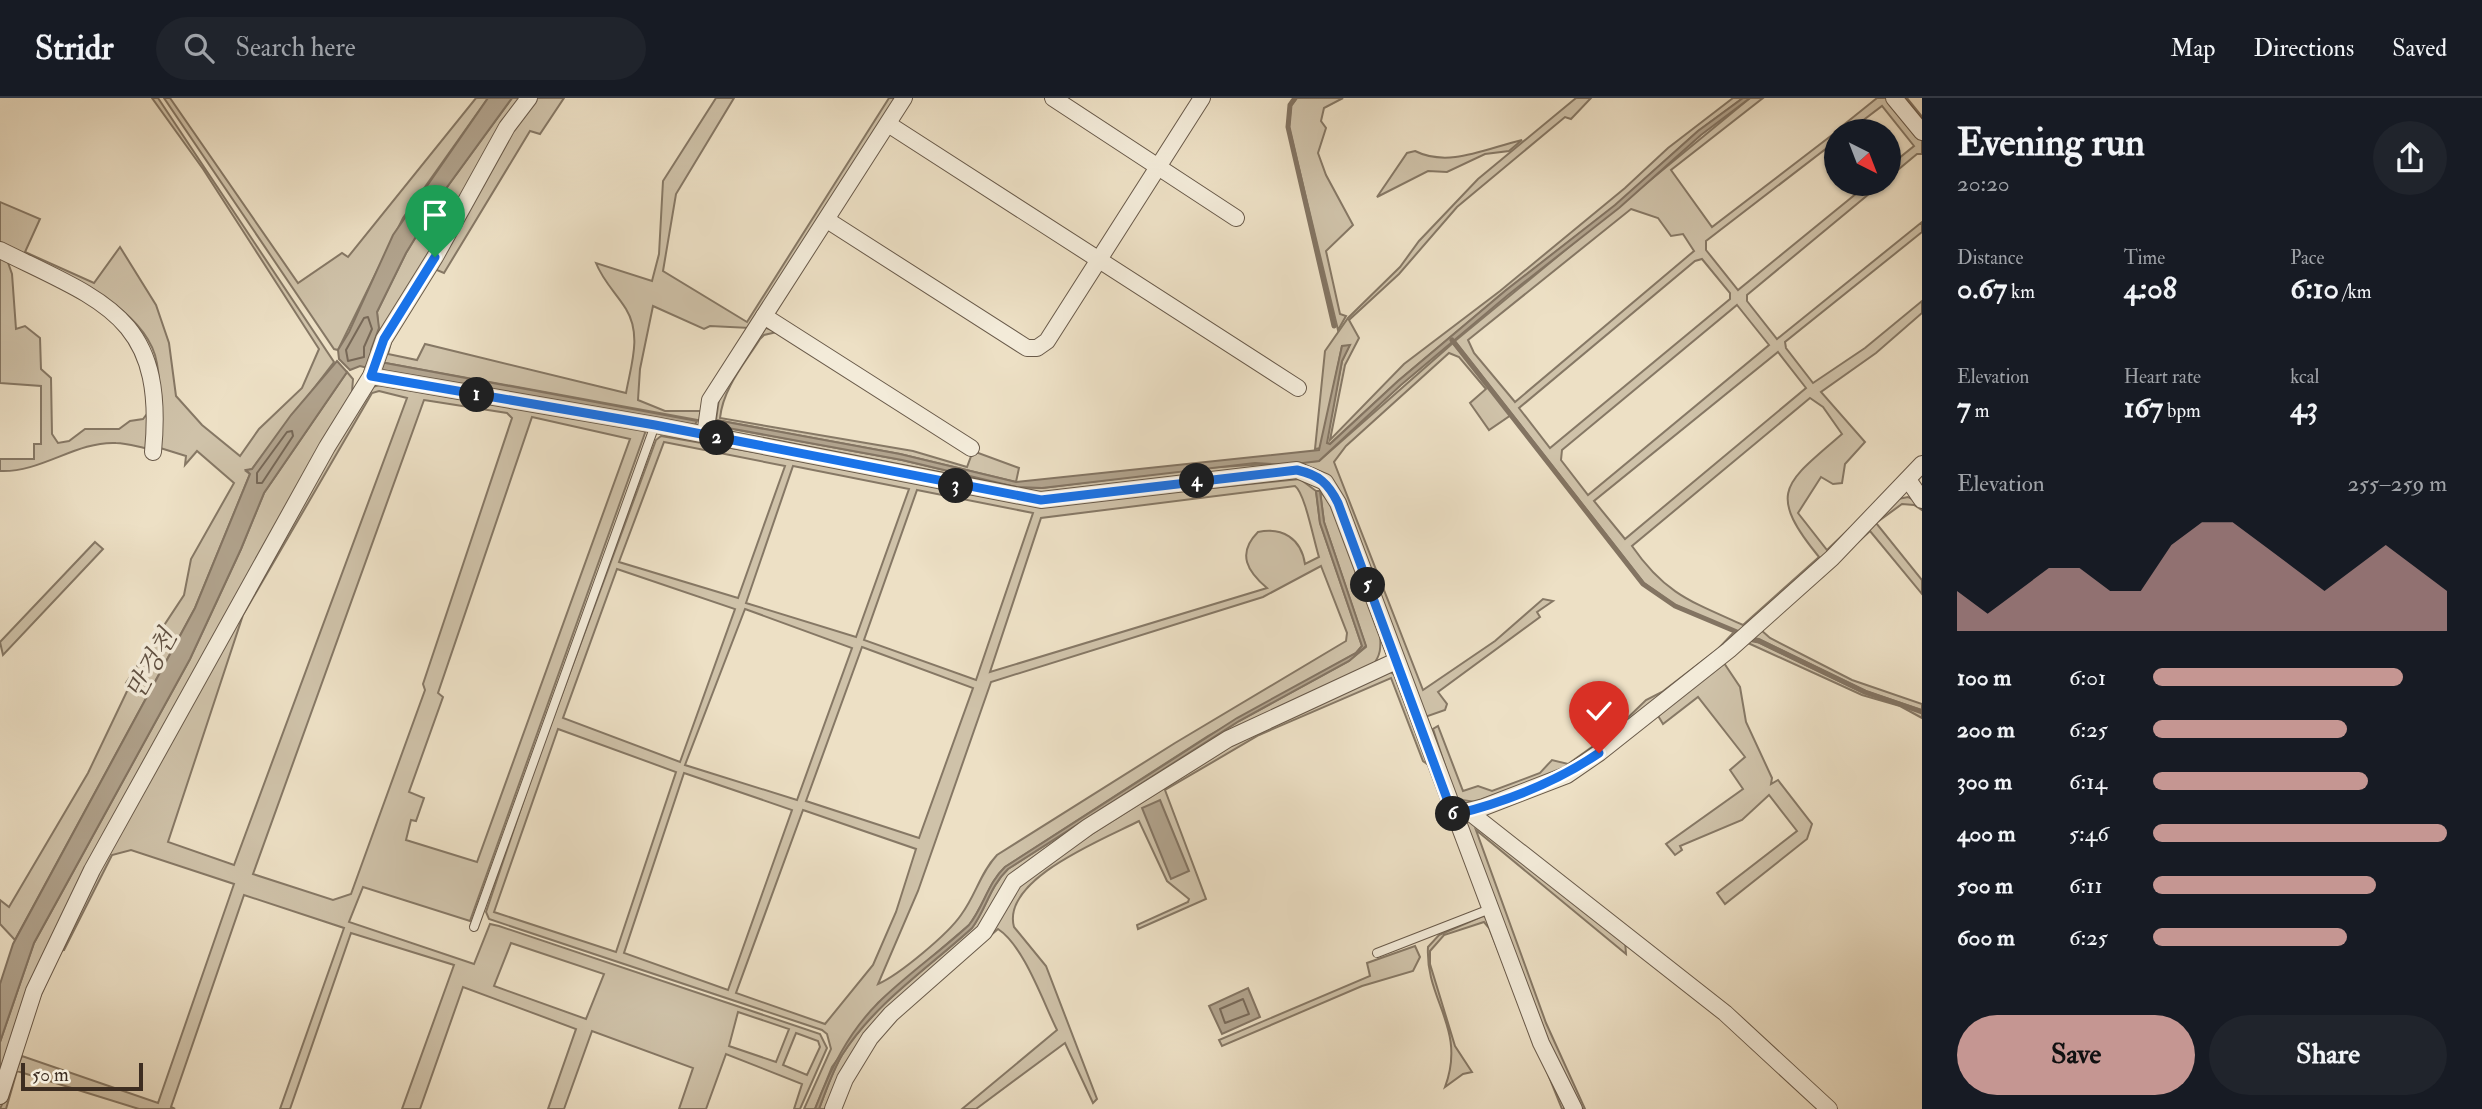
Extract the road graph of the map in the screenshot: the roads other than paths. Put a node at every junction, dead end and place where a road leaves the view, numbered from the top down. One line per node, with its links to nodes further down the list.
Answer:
1 (529, 98): 14 (street)
2 (904, 98): 6 (street)
3 (1053, 98): 8 (street)
4 (1202, 98): 8 (street)
5 (1894, 98): 7 (street)
6 (888, 124): 10 (street); 12 (street)
7 (1922, 132)
8 (1158, 166): 9 (street); 12 (street)
9 (1236, 218)
10 (827, 220): 12 (street); 13 (street)
11 (0, 250): 19 (street)
12 (1098, 260): 15 (street)
13 (764, 316): 17 (street); 18 (street)
14 (371, 376): 16 (street); 28 (street)
15 (1298, 388)
16 (655, 425): 17 (street); 26 (lane)
17 (705, 435): 23 (street)
18 (971, 448)
19 (153, 452)
20 (1922, 464): 21 (street)
21 (1909, 481): 22 (street); 24 (street)
22 (1922, 500)
23 (1396, 661): 24 (street); 29 (street)
24 (1460, 813): 25 (street); 31 (street)
25 (1490, 909): 27 (lane); 30 (street)
26 (474, 927)
27 (1377, 953)
28 (0, 1096)
29 (833, 1109)
30 (1574, 1109)
31 (1829, 1109)

